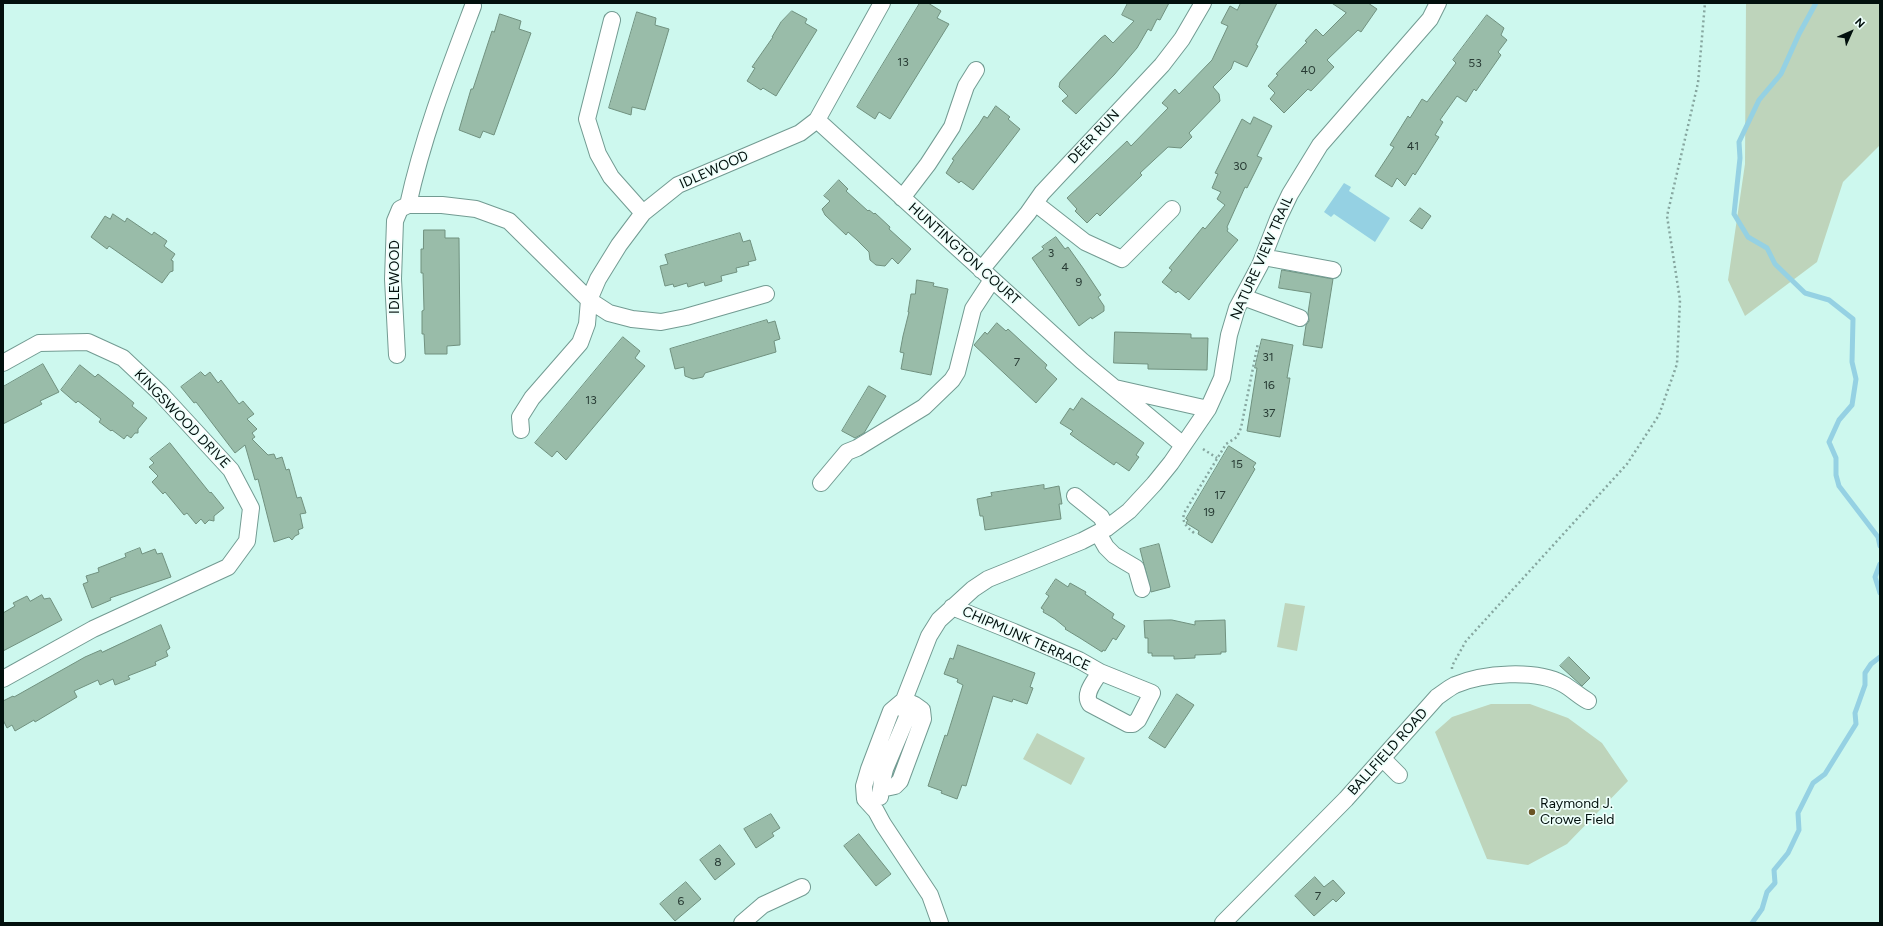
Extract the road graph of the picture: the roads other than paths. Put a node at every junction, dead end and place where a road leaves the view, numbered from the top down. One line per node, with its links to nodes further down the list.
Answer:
1 (882, 3): 7 (street)
2 (1203, 3): 9 (street, DEER RUN)
3 (1438, 3): 13 (street, NATURE VIEW TRAIL)
4 (473, 6): 10 (street, IDLEWOOD)
5 (612, 20): 12 (street)
6 (976, 70): 8 (street)
7 (817, 120): 8 (street, HUNTINGTON COURT); 12 (street, IDLEWOOD)
8 (902, 198): 15 (street, HUNTINGTON COURT)
9 (1035, 203): 11 (street); 15 (street, DEER RUN)
10 (408, 205): 18 (street); 20 (street, IDLEWOOD)
11 (1172, 209)
12 (643, 213): 18 (street, IDLEWOOD)
13 (1263, 257): 14 (street); 17 (street, NATURE VIEW TRAIL)
14 (1333, 270)
15 (986, 275): 22 (street, HUNTINGTON COURT); 26 (street, DEER RUN)
16 (766, 294): 18 (street)
17 (1243, 296): 19 (street); 23 (street, NATURE VIEW TRAIL)
18 (589, 300): 24 (street, IDLEWOOD)
19 (1300, 318)
20 (397, 355)
21 (3, 363): 32 (street, KINGSWOOD DRIVE)
22 (1112, 387): 23 (street, HUNTINGTON COURT); 25 (street, HUNTINGTON COURT)
23 (1208, 409): 25 (street, NATURE VIEW TRAIL)
24 (521, 430)
25 (1184, 445): 28 (street, NATURE VIEW TRAIL)
26 (821, 483)
27 (1075, 496): 28 (street)
28 (1102, 531): 29 (street); 30 (street, NATURE VIEW TRAIL)
29 (1142, 589)
30 (952, 607): 31 (street, CHIPMUNK TERRACE); 33 (street, NATURE VIEW TRAIL)
31 (1100, 672)
32 (3, 679)
33 (904, 700): 37 (street, NATURE VIEW TRAIL); 37 (street, NATURE VIEW TRAIL)
34 (1588, 701): 35 (street, BALLFIELD ROAD)
35 (1383, 759): 36 (street); 41 (street, BALLFIELD ROAD)
36 (1399, 775)
37 (876, 811): 40 (street, NATURE VIEW TRAIL)
38 (802, 887): 39 (street)
39 (742, 923)
40 (940, 923)
41 (1223, 923)

